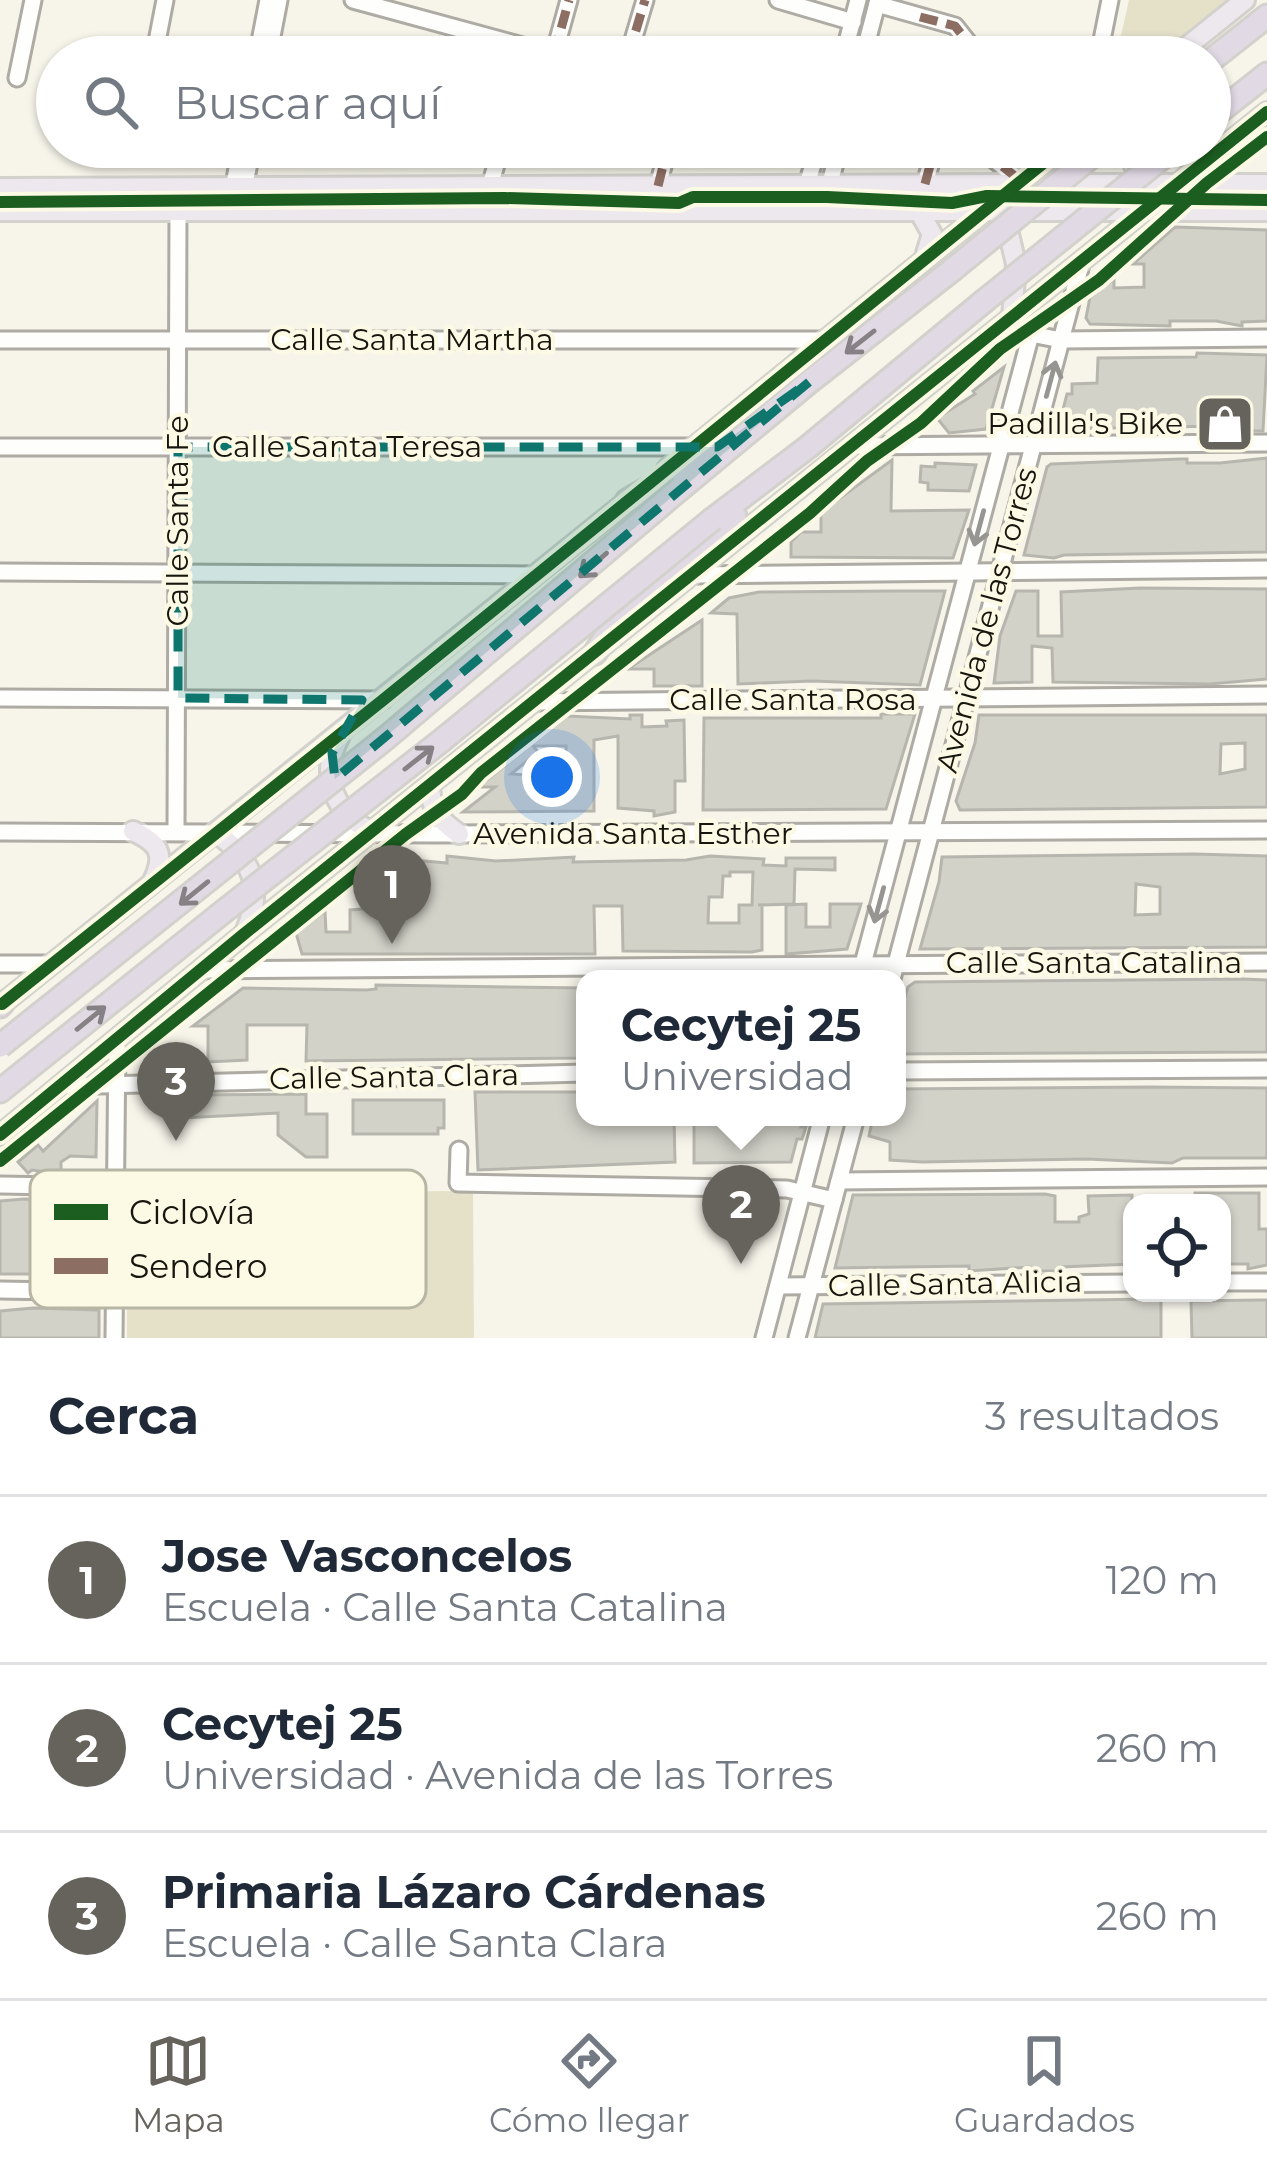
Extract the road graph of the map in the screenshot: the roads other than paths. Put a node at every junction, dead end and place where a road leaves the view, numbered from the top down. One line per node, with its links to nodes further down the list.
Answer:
1 (33, 0): 28 (street)
2 (166, 0): 16 (street)
3 (268, 0): 17 (street)
4 (279, 0): 18 (street)
5 (353, 0): 19 (street)
6 (569, 0): 20 (street)
7 (645, 0): 21 (street)
8 (778, 0): 14 (street)
9 (858, 0): 14 (street)
10 (1110, 0): 24 (street)
11 (1245, 0): 25 (main road)
12 (878, 2): 15 (street); 23 (street)
13 (1267, 16): 26 (highway)
14 (853, 22): 22 (street)
15 (965, 34)
16 (158, 36)
17 (261, 36)
18 (272, 36)
19 (473, 36)
20 (563, 36)
21 (634, 36)
22 (849, 36)
23 (869, 36)
24 (1103, 36)
25 (1200, 36)
26 (1231, 44)
27 (1267, 74): 29 (highway)
28 (17, 78)
29 (1231, 102)
30 (1267, 112): 31 (main road)
31 (1231, 140)
32 (239, 168): 57 (street)
33 (244, 168): 57 (street)
34 (495, 168): 54 (street)
35 (662, 168): 55 (street)
36 (812, 168): 52 (street)
37 (834, 168): 53 (street)
38 (929, 168): 49 (street)
39 (1003, 168): 47 (street)
40 (1038, 168): 47 (main road)
41 (1077, 168): 77 (highway, one-way to 77, bridge)
42 (1135, 168): 48 (main road)
43 (1148, 168): 85 (highway, bridge)
44 (1155, 168): 46 (main road)
45 (1196, 168): 46 (main road)
46 (1182, 179): 48 (main road); 51 (main road); 58 (main road)
47 (1020, 183): 48 (main road); 50 (main road); 59 (main road)
48 (1145, 183): 58 (main road)
49 (925, 184): 50 (main road); 53 (main road)
50 (970, 184): 59 (main road)
51 (1267, 184)
52 (807, 185): 53 (main road); 55 (main road); 65 (street)
53 (830, 185): 66 (street)
54 (490, 186): 55 (main road); 57 (main road)
55 (658, 186)
56 (0, 188): 57 (main road)
57 (238, 188): 62 (street)
58 (1151, 205): 59 (main road); 64 (main road); 68 (main road)
59 (994, 208): 63 (main road); 67 (main road); 69 (main road)
60 (0, 211): 61 (main road)
61 (178, 211): 62 (main road); 73 (street, Calle Santa Fe)
62 (235, 211): 65 (main road)
63 (919, 211): 66 (main road); 67 (main road)
64 (1267, 211)
65 (800, 212): 66 (main road)
66 (823, 212)
67 (924, 260): 69 (main road); 75 (main road)
68 (1082, 261): 70 (main road); 76 (street, Avenida de las Torres)
69 (1016, 264): 70 (main road)
70 (1012, 318): 71 (street); 81 (main road)
71 (1031, 334): 76 (street); 80 (street, Avenida de las Torres)
72 (1267, 338): 76 (street)
73 (178, 339): 74 (street, Calle Santa Martha); 75 (street, Calle Santa Martha); 83 (street, Calle Santa Fe)
74 (0, 340)
75 (824, 340): 84 (main road)
76 (1061, 340): 79 (street, Avenida de las Torres, one-way to 76)
77 (809, 382): 86 (highway); 129 (highway, one-way to 129, bridge)
78 (1267, 443): 79 (street)
79 (1034, 444): 80 (street); 91 (street, Avenida de las Torres)
80 (1001, 445): 81 (street); 90 (street, Avenida de las Torres, one-way to 90)
81 (854, 446): 92 (main road)
82 (0, 447): 83 (street, Calle Santa Teresa)
83 (178, 447): 84 (street, Calle Santa Teresa); 89 (street, Calle Santa Fe)
84 (695, 447): 86 (main road)
85 (784, 465): 94 (highway); 135 (highway, one-way to 85, bridge)
86 (627, 501): 93 (main road)
87 (1267, 569): 91 (street)
88 (0, 572): 89 (street)
89 (178, 572): 93 (street); 97 (street, Calle Santa Fe)
90 (968, 572): 91 (street); 92 (street); 98 (street, Avenida de las Torres)
91 (1000, 572): 99 (street, Avenida de las Torres)
92 (693, 574): 94 (main road)
93 (537, 575): 100 (main road)
94 (595, 653): 101 (main road)
95 (1267, 695): 99 (street, Calle Santa Rosa)
96 (0, 698): 97 (street)
97 (178, 698): 100 (street); 108 (street, Calle Santa Fe)
98 (934, 698): 99 (street, Calle Santa Rosa); 101 (street, Calle Santa Rosa); 113 (street, Avenida de las Torres)
99 (967, 698): 114 (street, Avenida de las Torres)
100 (383, 700): 102 (main road)
101 (534, 702): 104 (main road)
102 (341, 734): 103 (main road); 110 (main road)
103 (329, 769): 105 (main road); 111 (main road)
104 (430, 785): 105 (main road); 112 (main road)
105 (402, 807): 111 (main road)
106 (1267, 830): 114 (street, Avenida Santa Esther)
107 (133, 831): 108 (street, Avenida Santa Esther); 109 (street, Avenida Santa Esther); 116 (main road)
108 (176, 831): 110 (street, Avenida Santa Esther)
109 (0, 832)
110 (216, 832): 111 (street, Avenida Santa Esther); 115 (main road); 117 (main road)
111 (372, 832): 112 (street, Avenida Santa Esther); 118 (main road)
112 (459, 834): 113 (street, Avenida Santa Esther)
113 (898, 834): 114 (street, Avenida Santa Esther); 123 (street, Avenida de las Torres, one-way to 123)
114 (931, 834): 124 (street, Avenida de las Torres)
115 (186, 860): 116 (main road); 117 (main road)
116 (150, 886): 121 (main road)
117 (256, 896): 118 (main road)
118 (244, 934): 122 (main road)
119 (1267, 962): 126 (street, Calle Santa Catalina)
120 (0, 964): 121 (street)
121 (48, 964): 127 (main road)
122 (200, 970): 125 (street, Calle Santa Catalina); 128 (main road)
123 (862, 970)
124 (895, 970)
125 (576, 971)
126 (906, 972)
127 (1, 999)
128 (117, 1040): 133 (street); 134 (main road)
129 (0, 1046)
130 (1267, 1069): 131 (street)
131 (906, 1071)
132 (576, 1073): 133 (street, Calle Santa Clara)
133 (115, 1085): 134 (street, Calle Santa Clara); 140 (street)
134 (58, 1086): 138 (main road)
135 (0, 1091)
136 (820, 1126): 145 (street)
137 (854, 1126): 142 (street)
138 (0, 1135)
139 (459, 1150): 145 (street)
140 (113, 1170)
141 (1267, 1178): 142 (street)
142 (839, 1180): 146 (street)
143 (0, 1185): 144 (street)
144 (30, 1186)
145 (802, 1191): 146 (street); 150 (street)
146 (834, 1200): 151 (street)
147 (1231, 1282): 148 (street)
148 (1267, 1282)
149 (1123, 1283): 151 (street, Calle Santa Alicia)
150 (778, 1286): 151 (street, Calle Santa Alicia); 156 (street)
151 (811, 1286): 157 (street)
152 (0, 1290): 153 (street)
153 (30, 1291)
154 (115, 1308): 155 (street)
155 (114, 1338)
156 (764, 1338)
157 (797, 1338)

